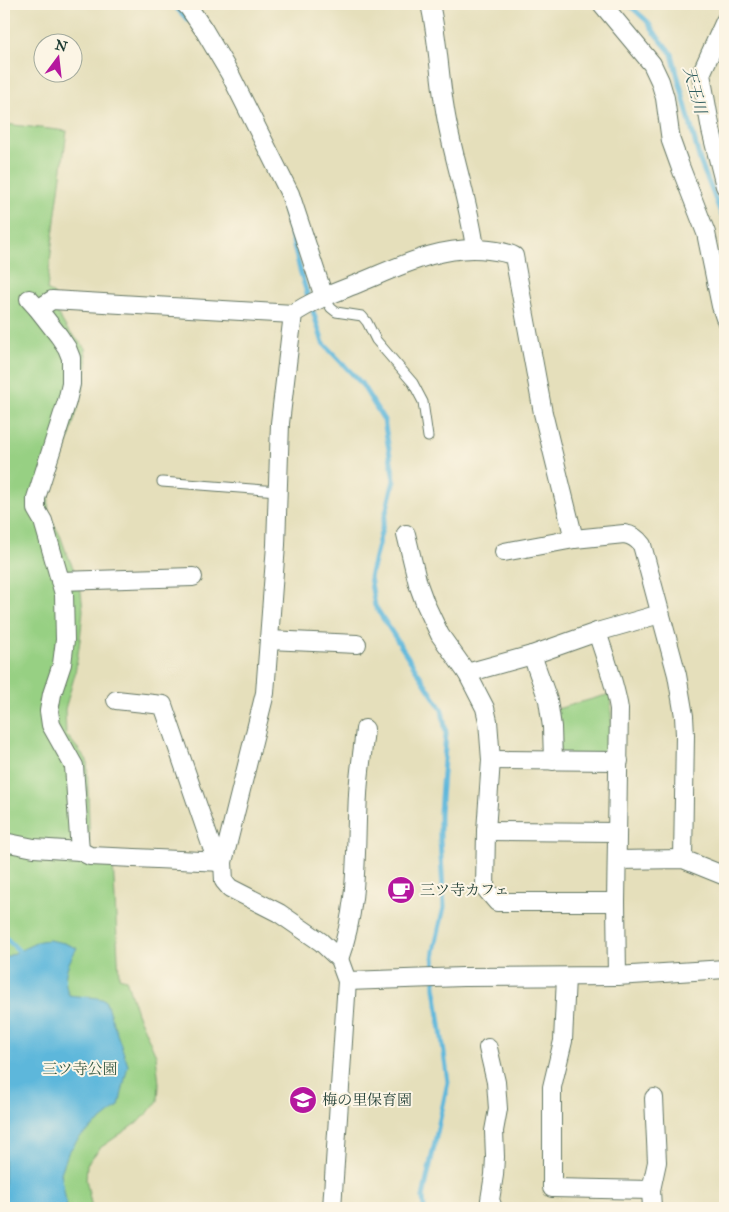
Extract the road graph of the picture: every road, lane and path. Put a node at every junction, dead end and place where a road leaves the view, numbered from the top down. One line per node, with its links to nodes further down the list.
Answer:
1 (185, 4): 7 (street)
2 (430, 4): 6 (street)
3 (602, 4): 9 (street)
4 (725, 21): 5 (street)
5 (725, 186)
6 (475, 248): 7 (street); 14 (street)
7 (324, 297): 8 (street); 10 (lane)
8 (293, 314): 12 (street); 17 (street)
9 (725, 318)
10 (428, 437)
11 (162, 482): 12 (lane)
12 (278, 491): 20 (street)
13 (406, 534): 23 (street)
14 (574, 539): 15 (street); 18 (street)
15 (504, 552)
16 (192, 577): 17 (street)
17 (60, 581): 32 (street)
18 (660, 614): 19 (street); 33 (street)
19 (597, 632): 22 (street); 28 (street)
20 (269, 640): 21 (street); 35 (street)
21 (358, 644)
22 (532, 654): 23 (street); 27 (street)
23 (467, 673): 26 (street)
24 (116, 700): 35 (street)
25 (365, 729): 38 (street)
26 (491, 760): 27 (street); 29 (street)
27 (553, 761): 28 (street)
28 (619, 762): 30 (street)
29 (486, 831): 30 (street); 37 (street)
30 (617, 832): 34 (street)
31 (4, 842): 32 (street)
32 (80, 851): 35 (street)
33 (683, 859): 34 (street); 36 (street)
34 (617, 860): 37 (street)
35 (220, 862): 38 (street)
36 (725, 876)
37 (616, 902): 40 (street)
38 (340, 958): 42 (street)
39 (725, 969): 40 (street)
40 (617, 976): 41 (street)
41 (566, 977): 42 (street); 45 (street)
42 (347, 981): 46 (street)
43 (488, 1048): 47 (street)
44 (654, 1098): 45 (street)
45 (652, 1190): 48 (street)
46 (332, 1208)
47 (493, 1208)
48 (652, 1208)

